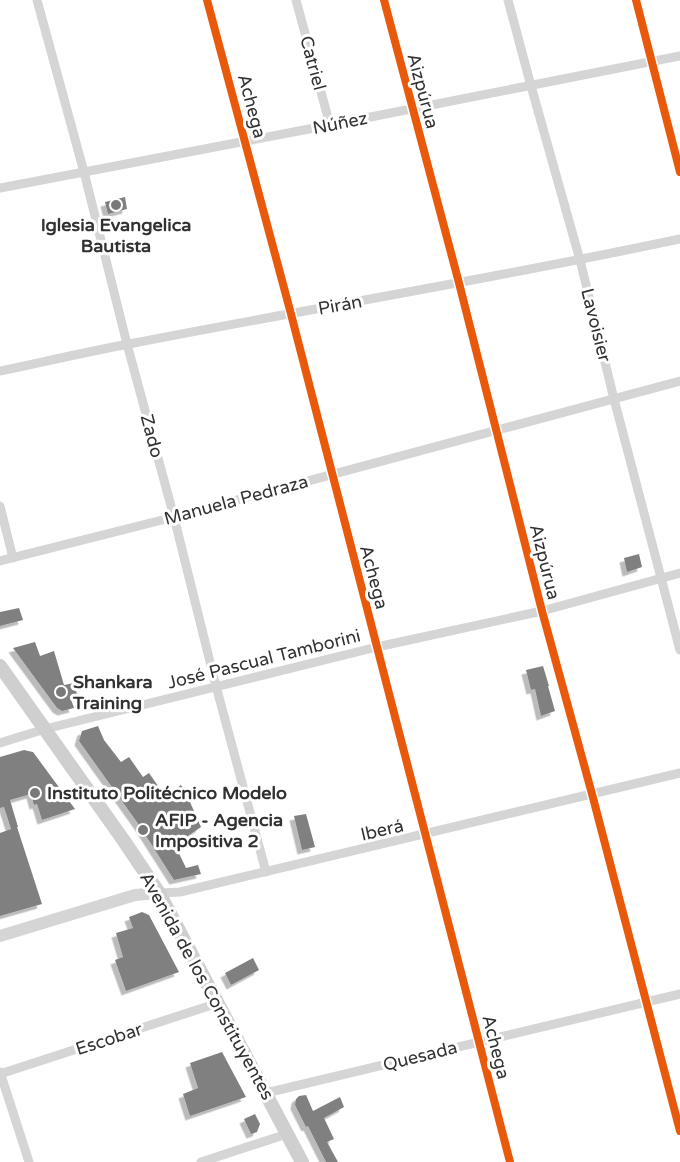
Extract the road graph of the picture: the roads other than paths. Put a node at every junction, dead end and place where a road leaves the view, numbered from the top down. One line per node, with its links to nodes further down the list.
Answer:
1 (37, 0): 13 (street, Zado)
2 (207, 0): 12 (street, Achega)
3 (296, 0): 11 (street, Catriel)
4 (384, 0): 10 (street, Aizpúrua)
5 (508, 0): 9 (street, Lavoisier)
6 (636, 0): 8 (street)
7 (680, 56): 8 (street, Núñez)
8 (652, 62): 9 (street, Núñez); 14 (street)
9 (531, 86): 10 (street, Núñez); 17 (street, Lavoisier)
10 (412, 109): 11 (street, Núñez); 18 (street, Aizpúrua)
11 (330, 125): 12 (street, Núñez)
12 (246, 142): 13 (street, Núñez); 19 (street, Achega)
13 (84, 171): 15 (street, Núñez); 20 (street, Zado)
14 (680, 172)
15 (0, 188)
16 (680, 239): 17 (street, Pirán)
17 (580, 260): 18 (street, Pirán); 23 (street, Lavoisier)
18 (459, 283): 19 (street, Pirán); 24 (street, Aizpúrua)
19 (291, 314): 20 (street, Pirán); 25 (street, Achega)
20 (128, 344): 21 (street, Pirán); 27 (street, Zado)
21 (0, 371)
22 (680, 381): 23 (street, Manuela Pedraza)
23 (614, 399): 24 (street, Manuela Pedraza); 31 (street, Lavoisier)
24 (496, 430): 25 (street, Manuela Pedraza); 32 (street, Aizpúrua)
25 (332, 474): 27 (street, Manuela Pedraza); 33 (street, Achega)
26 (0, 506): 28 (street)
27 (174, 516): 28 (street, Manuela Pedraza); 36 (street, Zado)
28 (13, 558): 29 (street, Manuela Pedraza)
29 (0, 561)
30 (680, 573): 31 (street, José Pascual Tamborini)
31 (661, 577): 32 (street, José Pascual Tamborini); 34 (street, Lavoisier)
32 (542, 611): 33 (street, José Pascual Tamborini); 40 (street, Aizpúrua)
33 (377, 647): 36 (street, José Pascual Tamborini); 41 (street, Achega)
34 (680, 650)
35 (0, 666): 37 (main road, Avenida de los Constituyentes)
36 (216, 686): 37 (street, José Pascual Tamborini); 42 (street, Zado)
37 (45, 729): 38 (street, José Pascual Tamborini); 43 (main road, Avenida de los Constituyentes)
38 (0, 743)
39 (680, 773): 40 (street, Iberá)
40 (592, 794): 41 (street, Iberá); 46 (street, Aizpúrua)
41 (425, 835): 42 (street, Iberá); 48 (street, Achega)
42 (266, 872): 43 (street, Iberá)
43 (159, 893): 44 (street); 47 (main road, Avenida de los Constituyentes)
44 (0, 936)
45 (680, 994): 46 (street, Quesada)
46 (646, 1002): 48 (street, Quesada); 51 (street, Aizpúrua)
47 (218, 1003): 49 (street, Escobar); 50 (main road, Avenida de los Constituyentes)
48 (479, 1042): 50 (street, Quesada); 57 (street, Achega)
49 (0, 1074): 54 (street)
50 (266, 1093): 52 (main road, Avenida de los Constituyentes)
51 (680, 1131)
52 (287, 1134): 53 (street); 56 (main road, Avenida de los Constituyentes)
53 (227, 1158): 55 (street)
54 (29, 1162)
55 (201, 1162)
56 (302, 1162)
57 (510, 1162)

